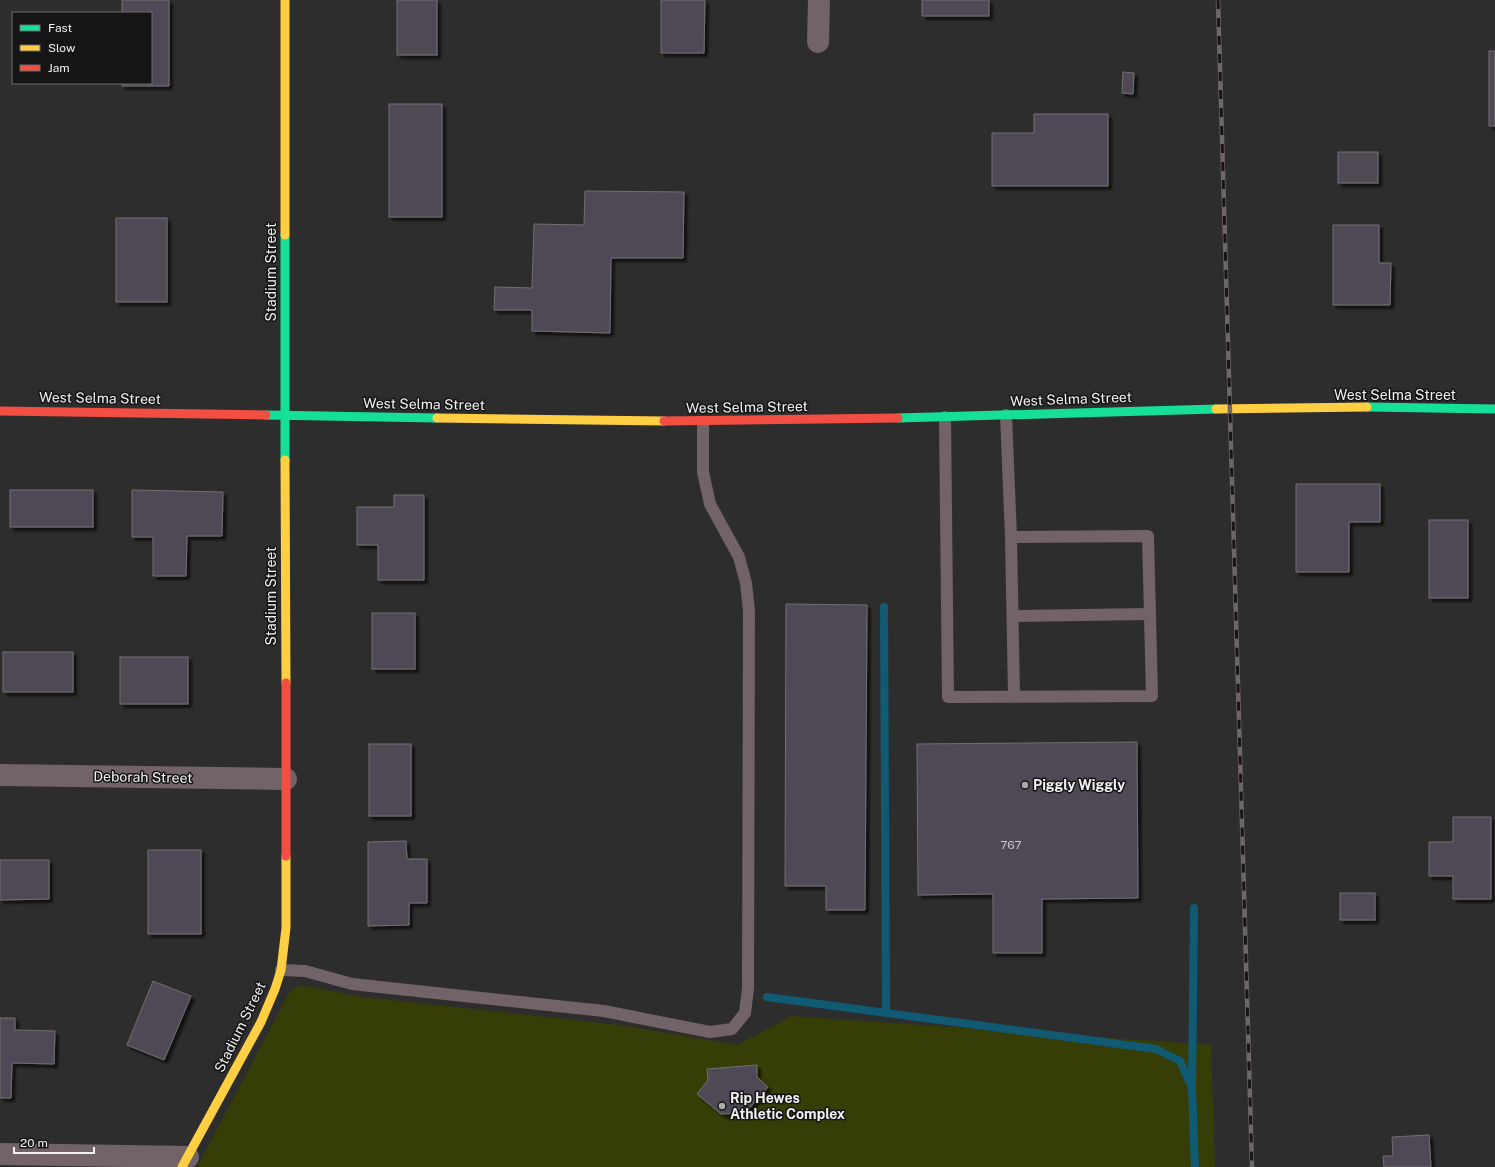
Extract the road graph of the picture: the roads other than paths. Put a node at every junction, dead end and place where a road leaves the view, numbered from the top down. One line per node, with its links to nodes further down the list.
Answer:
1 (285, 0): 6 (street, Stadium Street)
2 (819, 0): 3 (street)
3 (818, 42)
4 (1495, 409): 7 (street, West Selma Street)
5 (0, 411): 6 (street, West Selma Street)
6 (285, 415): 9 (street, West Selma Street); 15 (street, Stadium Street)
7 (1006, 415): 8 (street, West Selma Street); 10 (lane)
8 (945, 417): 9 (street, West Selma Street); 13 (lane)
9 (702, 422): 16 (lane)
10 (1011, 537): 11 (lane); 12 (lane)
11 (1150, 614): 12 (lane); 13 (lane)
12 (1012, 616): 13 (lane)
13 (1014, 696)
14 (0, 775): 15 (street, Deborah Street)
15 (286, 779): 16 (street, Stadium Street)
16 (281, 970): 18 (street, Stadium Street)
17 (0, 1154): 18 (street)
18 (185, 1162)

